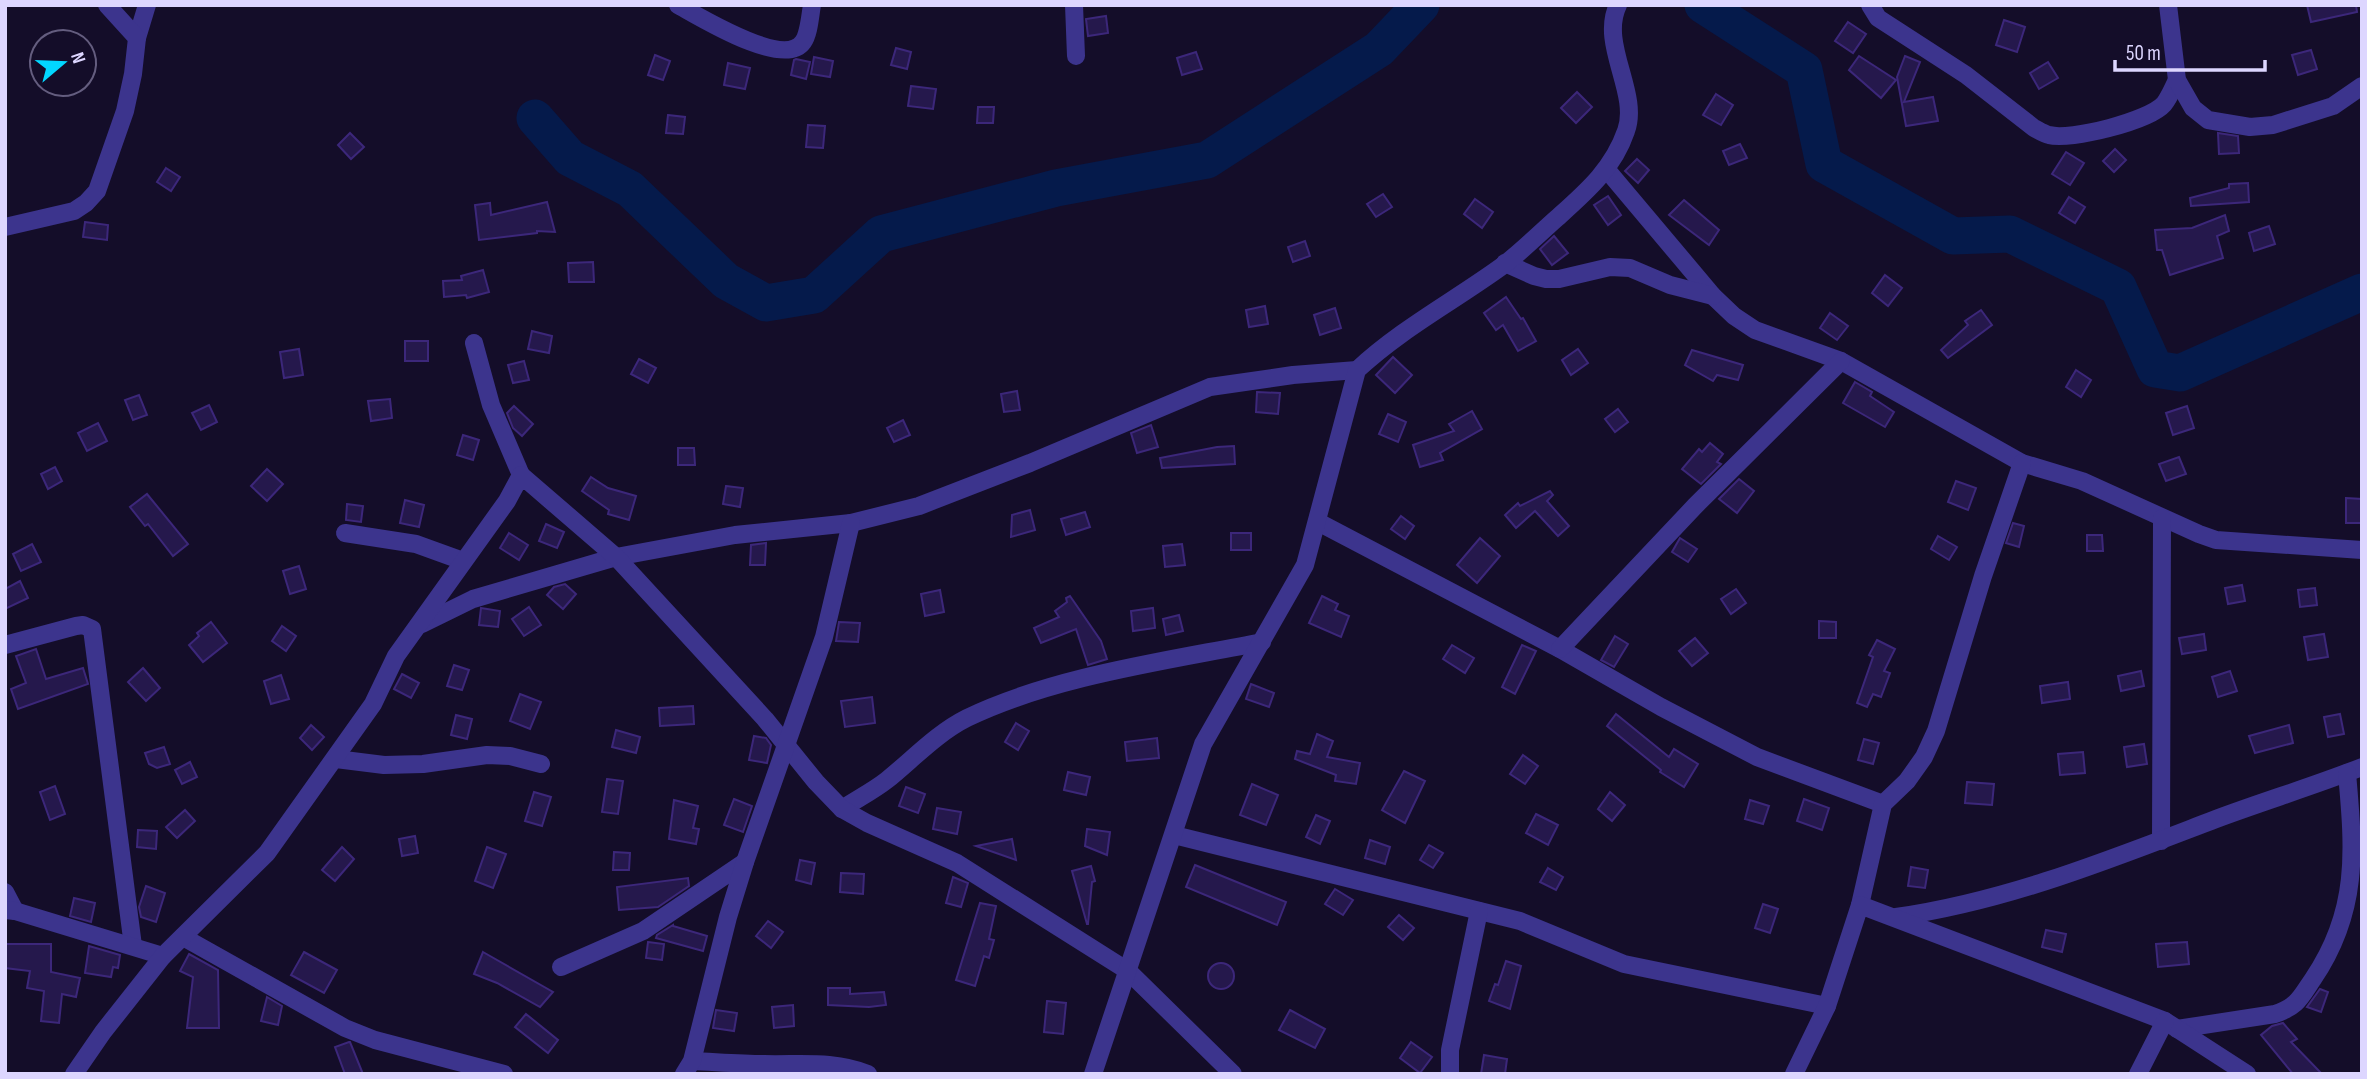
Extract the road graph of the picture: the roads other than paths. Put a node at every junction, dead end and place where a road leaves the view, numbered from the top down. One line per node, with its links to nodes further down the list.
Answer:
1 (107, 5): 9 (street)
2 (147, 5): 9 (street)
3 (678, 5): 4 (street)
4 (812, 5)
5 (1074, 5): 10 (street)
6 (1618, 5): 13 (street)
7 (1870, 5): 11 (street)
8 (2168, 5): 11 (street)
9 (137, 38): 14 (street)
10 (1076, 55)
11 (2177, 80): 12 (street)
12 (2362, 86)
13 (1607, 170): 15 (street); 16 (street)
14 (5, 227)
15 (1505, 263): 16 (street); 19 (street)
16 (1713, 296): 18 (street)
17 (474, 343): 21 (street)
18 (1841, 361): 20 (street); 32 (street)
19 (1357, 370): 23 (street); 24 (street)
20 (2022, 463): 22 (street); 37 (street)
21 (521, 475): 27 (street); 28 (street)
22 (2162, 518): 26 (street); 40 (street)
23 (851, 523): 27 (street); 33 (street)
24 (1318, 523): 30 (street); 32 (street)
25 (345, 533): 28 (street)
26 (2362, 550)
27 (616, 557): 29 (street); 33 (street)
28 (463, 561): 29 (street)
29 (419, 625): 34 (street)
30 (1262, 642): 38 (street); 39 (street)
31 (5, 645): 48 (street)
32 (1560, 649): 37 (street)
33 (787, 746): 38 (street); 41 (street)
34 (336, 759): 35 (street); 47 (street)
35 (541, 764)
36 (2355, 770): 40 (street); 53 (street)
37 (1883, 804): 43 (street)
38 (842, 809): 51 (street)
39 (1174, 835): 45 (street); 51 (street)
40 (2161, 841): 46 (street)
41 (745, 862): 50 (street); 54 (street)
42 (5, 892): 44 (street)
43 (1860, 905): 46 (street); 52 (street)
44 (10, 911): 48 (street)
45 (1479, 911): 52 (street); 60 (street)
46 (1892, 918): 53 (street)
47 (183, 937): 49 (street); 55 (street)
48 (133, 946): 49 (street)
49 (163, 956): 56 (street)
50 (561, 967)
51 (1128, 971): 58 (street); 59 (street)
52 (1827, 1006): 61 (street)
53 (2171, 1025): 62 (street); 63 (street)
54 (688, 1067): 57 (street)
55 (500, 1073)
56 (74, 1074)
57 (868, 1074)
58 (1093, 1074)
59 (1234, 1074)
60 (1450, 1074)
61 (1794, 1074)
62 (2138, 1074)
63 (2246, 1074)

